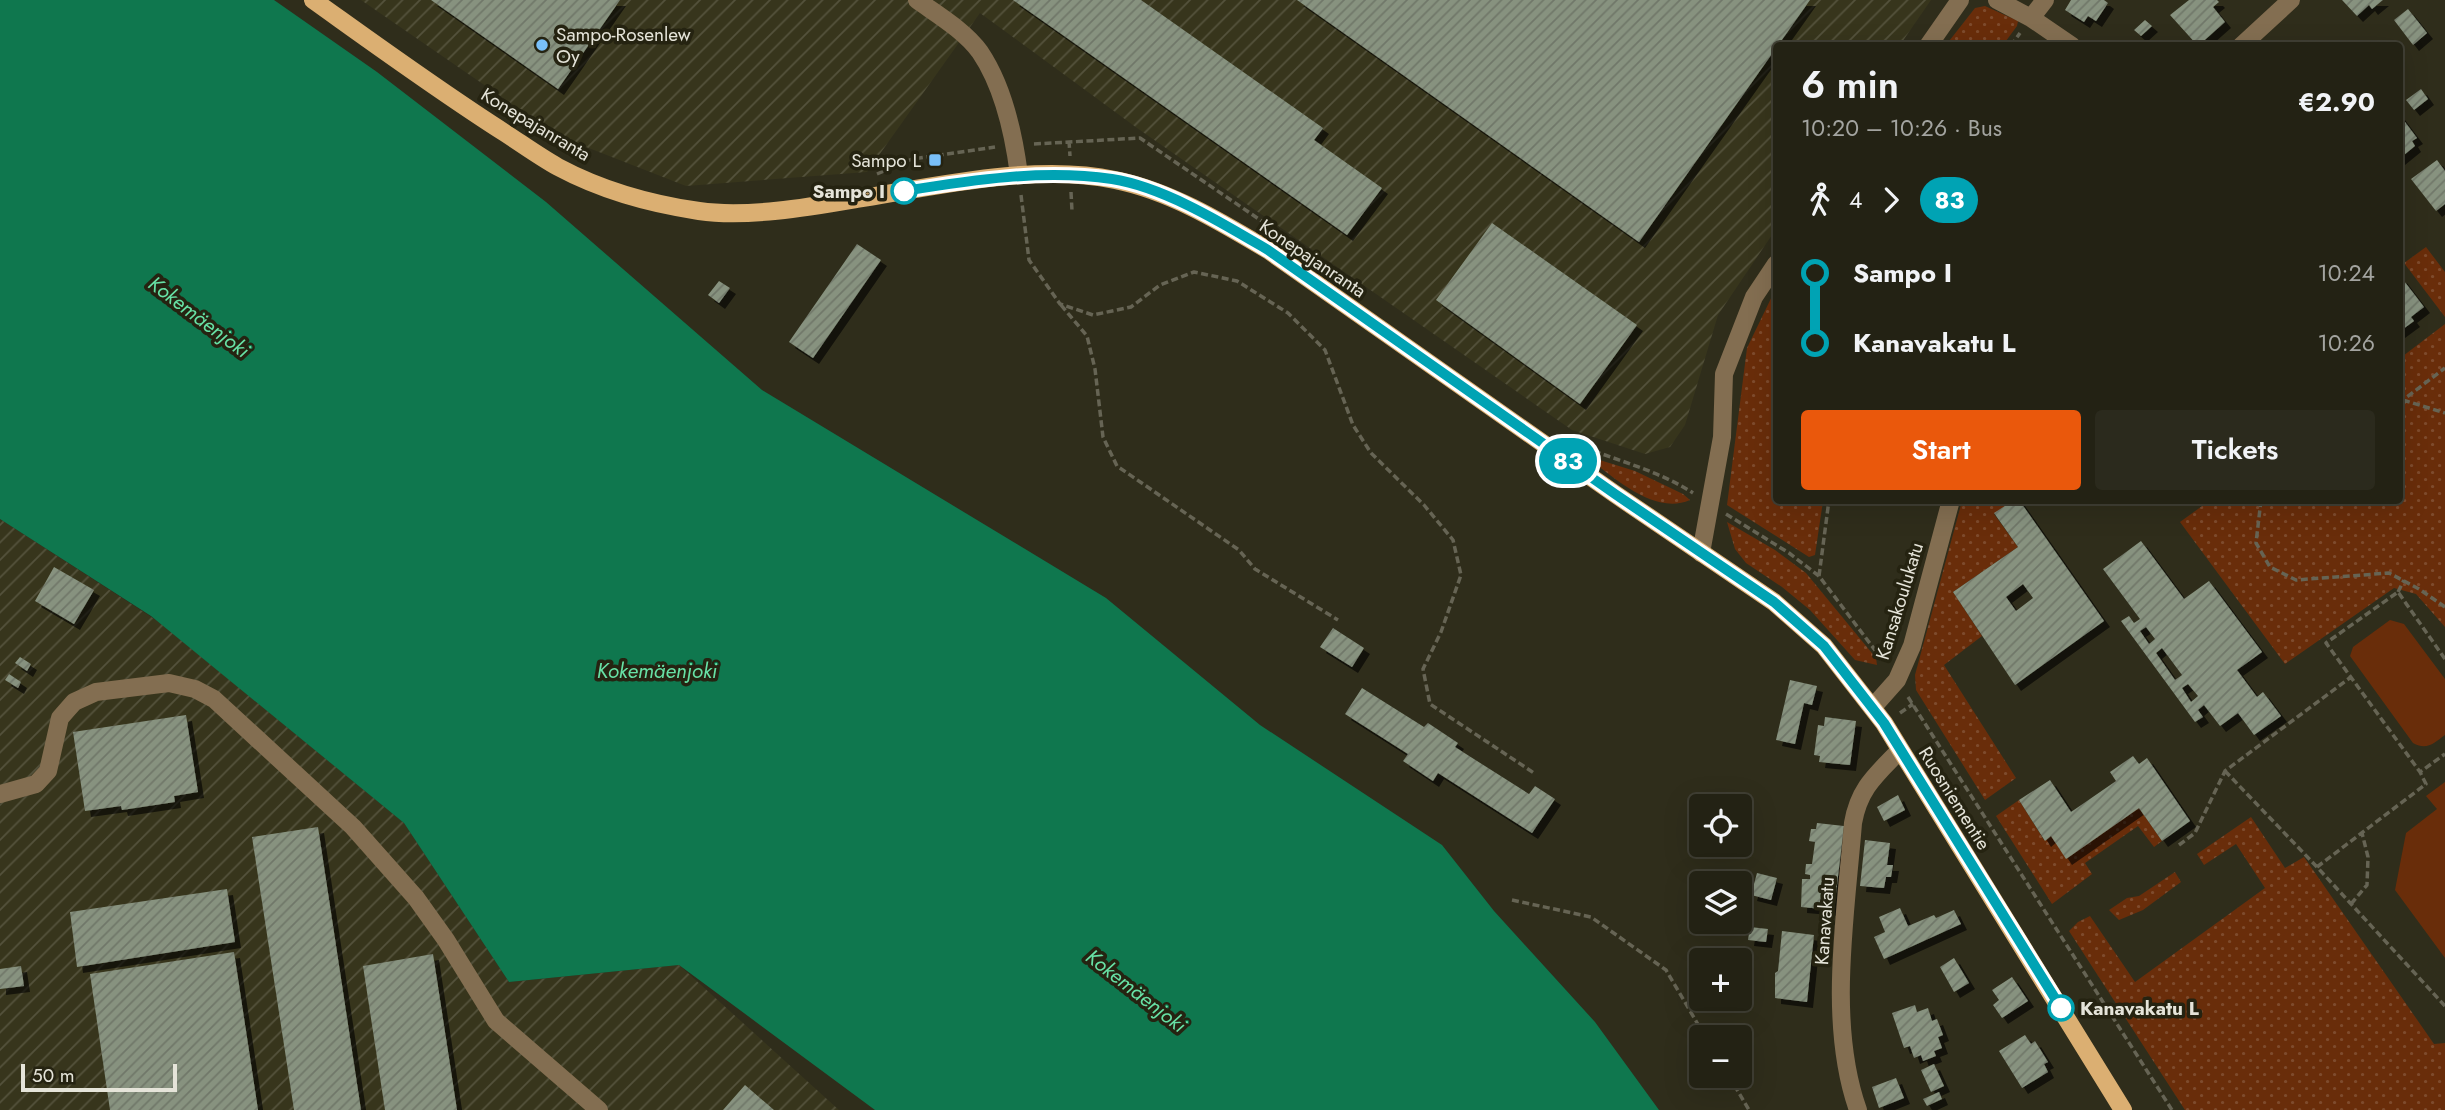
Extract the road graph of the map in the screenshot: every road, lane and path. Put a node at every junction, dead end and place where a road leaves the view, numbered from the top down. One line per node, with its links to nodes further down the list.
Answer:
1 (313, 0): 12 (main road, Konepajanranta)
2 (917, 0): 11 (street)
3 (1960, 0): 8 (street)
4 (1997, 0): 7 (street)
5 (2045, 0): 7 (street)
6 (2291, 0): 10 (street)
7 (2031, 18): 9 (street)
8 (1931, 42)
9 (2066, 42)
10 (2250, 42)
11 (1015, 146): 12 (street); 13 (path); 14 (path)
12 (1019, 175): 16 (path); 26 (main road, Konepajanranta)
13 (868, 179)
14 (1271, 228)
15 (1773, 268): 25 (street)
16 (1060, 304): 31 (path); 40 (path)
17 (2445, 368): 18 (path)
18 (2403, 400)
19 (2403, 402): 20 (path)
20 (2445, 413)
21 (1578, 445): 25 (path)
22 (1828, 504): 27 (path)
23 (1950, 504): 34 (street, Kansakoulukatu)
24 (2261, 504): 28 (path)
25 (1711, 505): 26 (street); 27 (path)
26 (1701, 553): 35 (main road, Ruosniementie)
27 (1819, 576): 34 (path)
28 (2404, 580): 29 (path); 30 (path)
29 (2398, 592): 32 (path); 33 (path)
30 (2445, 607)
31 (1338, 620)
32 (2445, 659)
33 (2351, 677): 38 (path); 39 (path)
34 (1897, 680): 35 (street, Kansakoulukatu); 54 (path)
35 (1873, 707): 36 (main road, Ruosniementie)
36 (1900, 750): 52 (street, Kanavakatu); 53 (main road, Ruosniementie)
37 (2445, 754): 39 (path)
38 (2225, 771): 43 (path); 44 (path)
39 (2420, 772): 42 (path)
40 (1534, 773)
41 (0, 794): 50 (street)
42 (2362, 832): 44 (path); 46 (path)
43 (2179, 845)
44 (2317, 867): 46 (path)
45 (1512, 900): 48 (path)
46 (2351, 904): 47 (path)
47 (2445, 1006)
48 (1698, 1025)
49 (1736, 1088): 51 (path)
50 (599, 1110)
51 (1749, 1110)
52 (1858, 1110)
53 (2123, 1110)
54 (2172, 1110)

